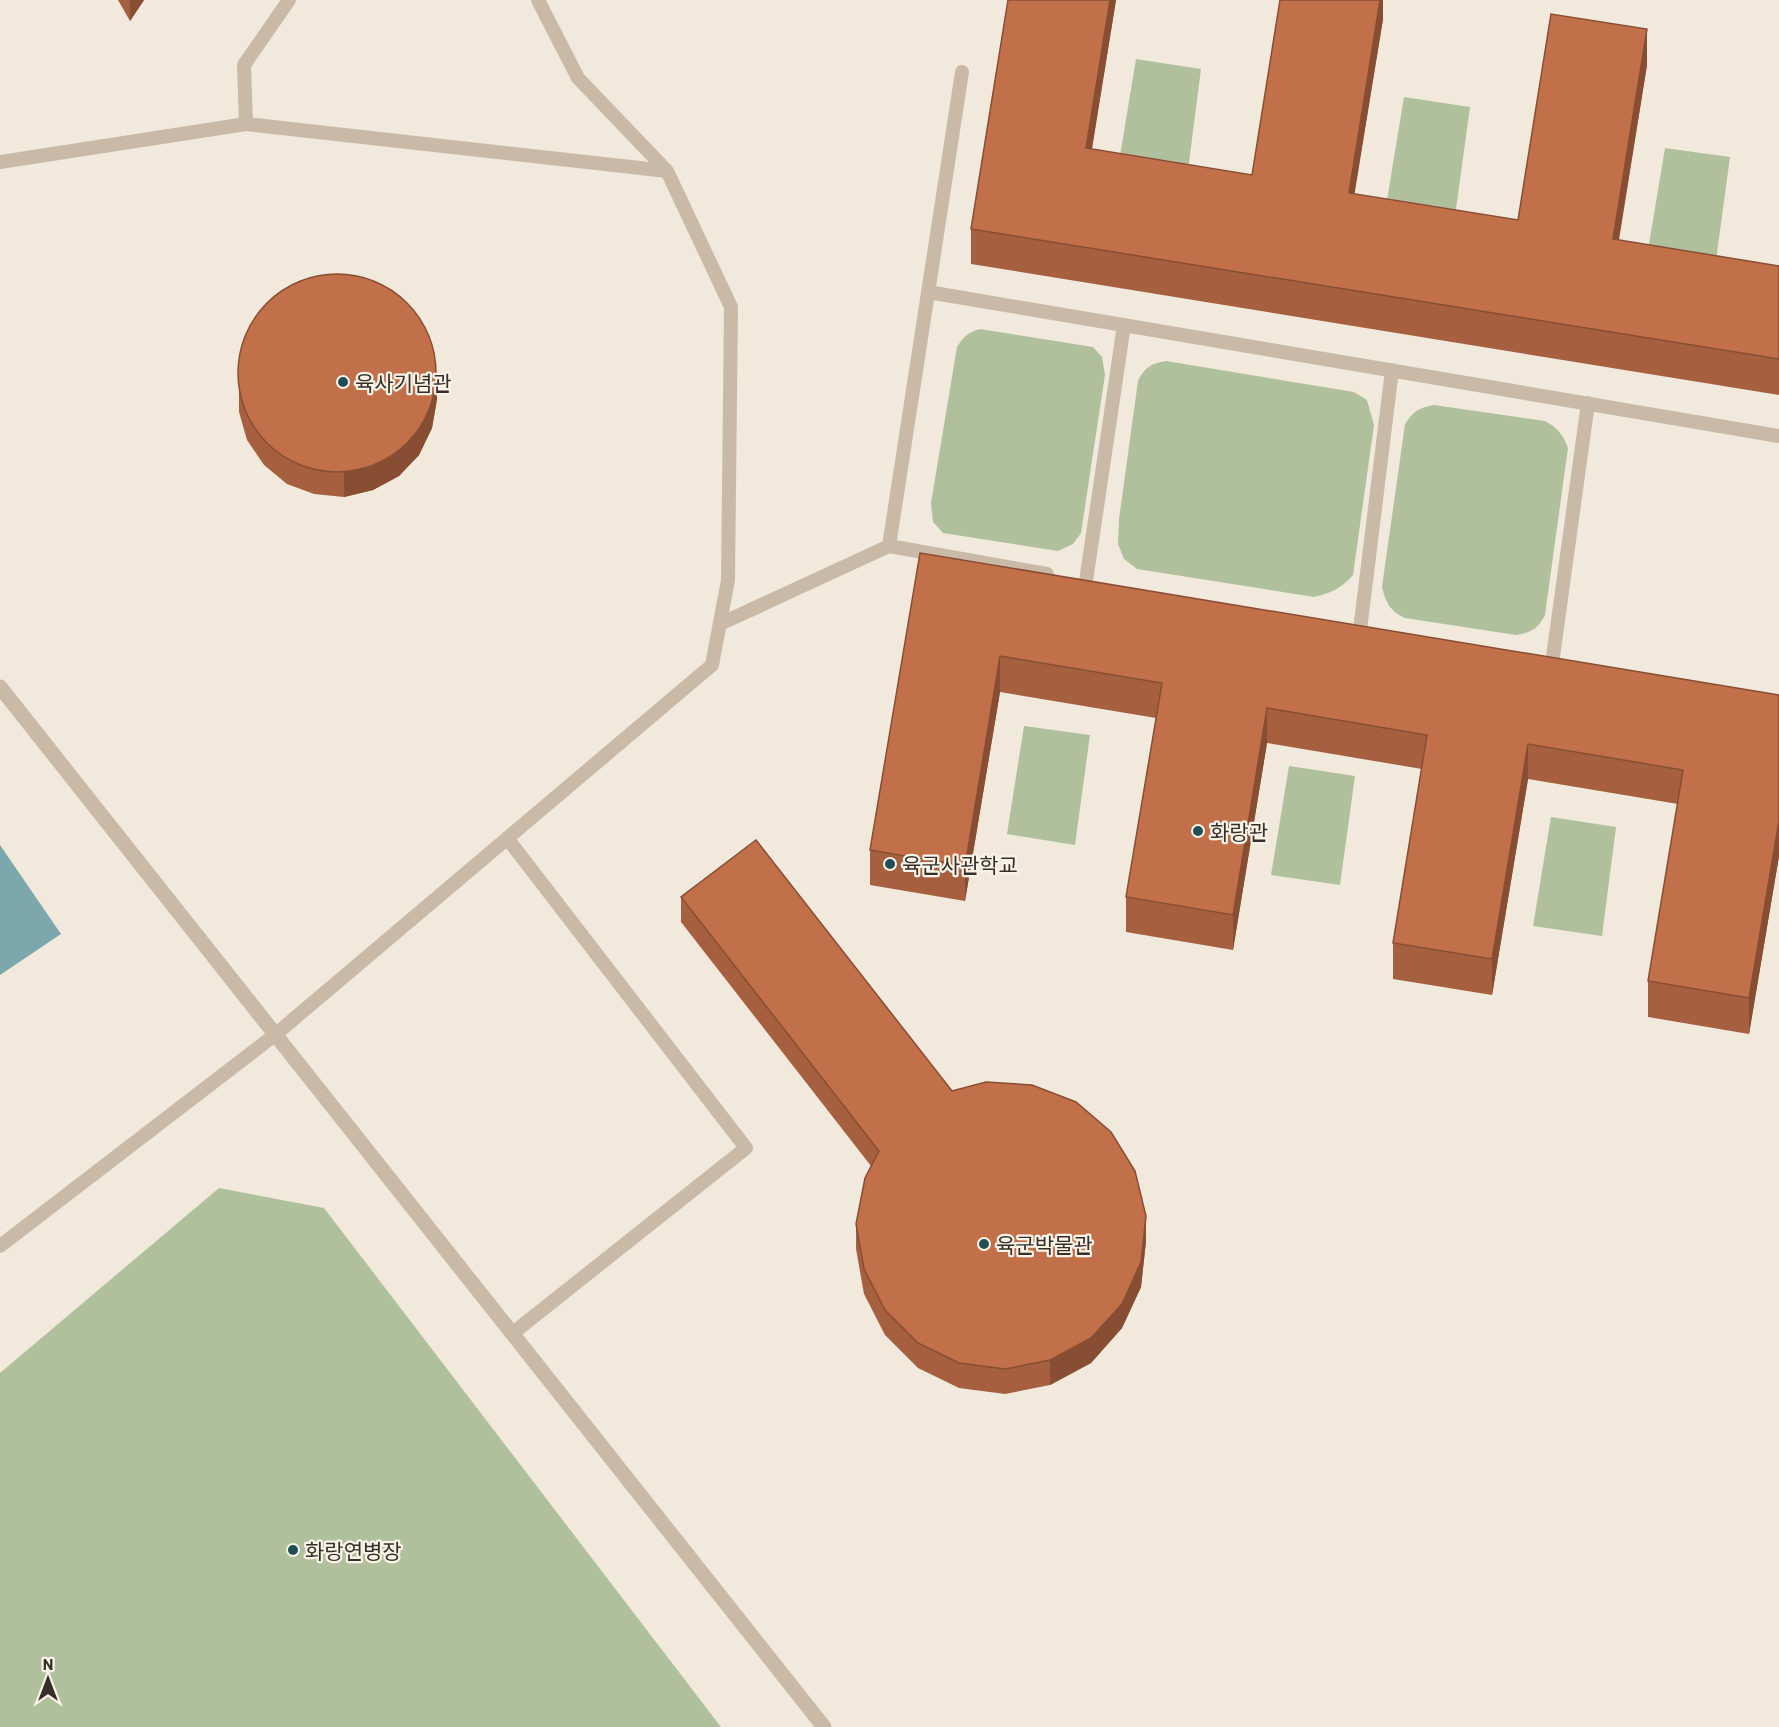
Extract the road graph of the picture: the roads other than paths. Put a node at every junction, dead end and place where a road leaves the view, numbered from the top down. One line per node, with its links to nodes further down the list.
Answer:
1 (289, 0): 4 (lane)
2 (538, 0): 6 (lane)
3 (962, 72): 7 (lane)
4 (246, 124): 5 (lane); 6 (lane)
5 (0, 162)
6 (667, 171): 13 (lane)
7 (928, 292): 8 (lane); 12 (lane)
8 (1124, 325): 9 (lane); 12 (lane)
9 (1392, 370): 10 (lane); 14 (lane)
10 (1588, 404): 11 (lane); 15 (lane)
11 (1779, 436)
12 (889, 546): 13 (lane)
13 (720, 624): 17 (lane)
14 (1360, 630)
15 (1552, 664)
16 (0, 687): 18 (street)
17 (507, 838): 18 (lane); 20 (lane)
18 (276, 1034): 19 (lane); 20 (street)
19 (0, 1246)
20 (513, 1334): 21 (street)
21 (824, 1727)

